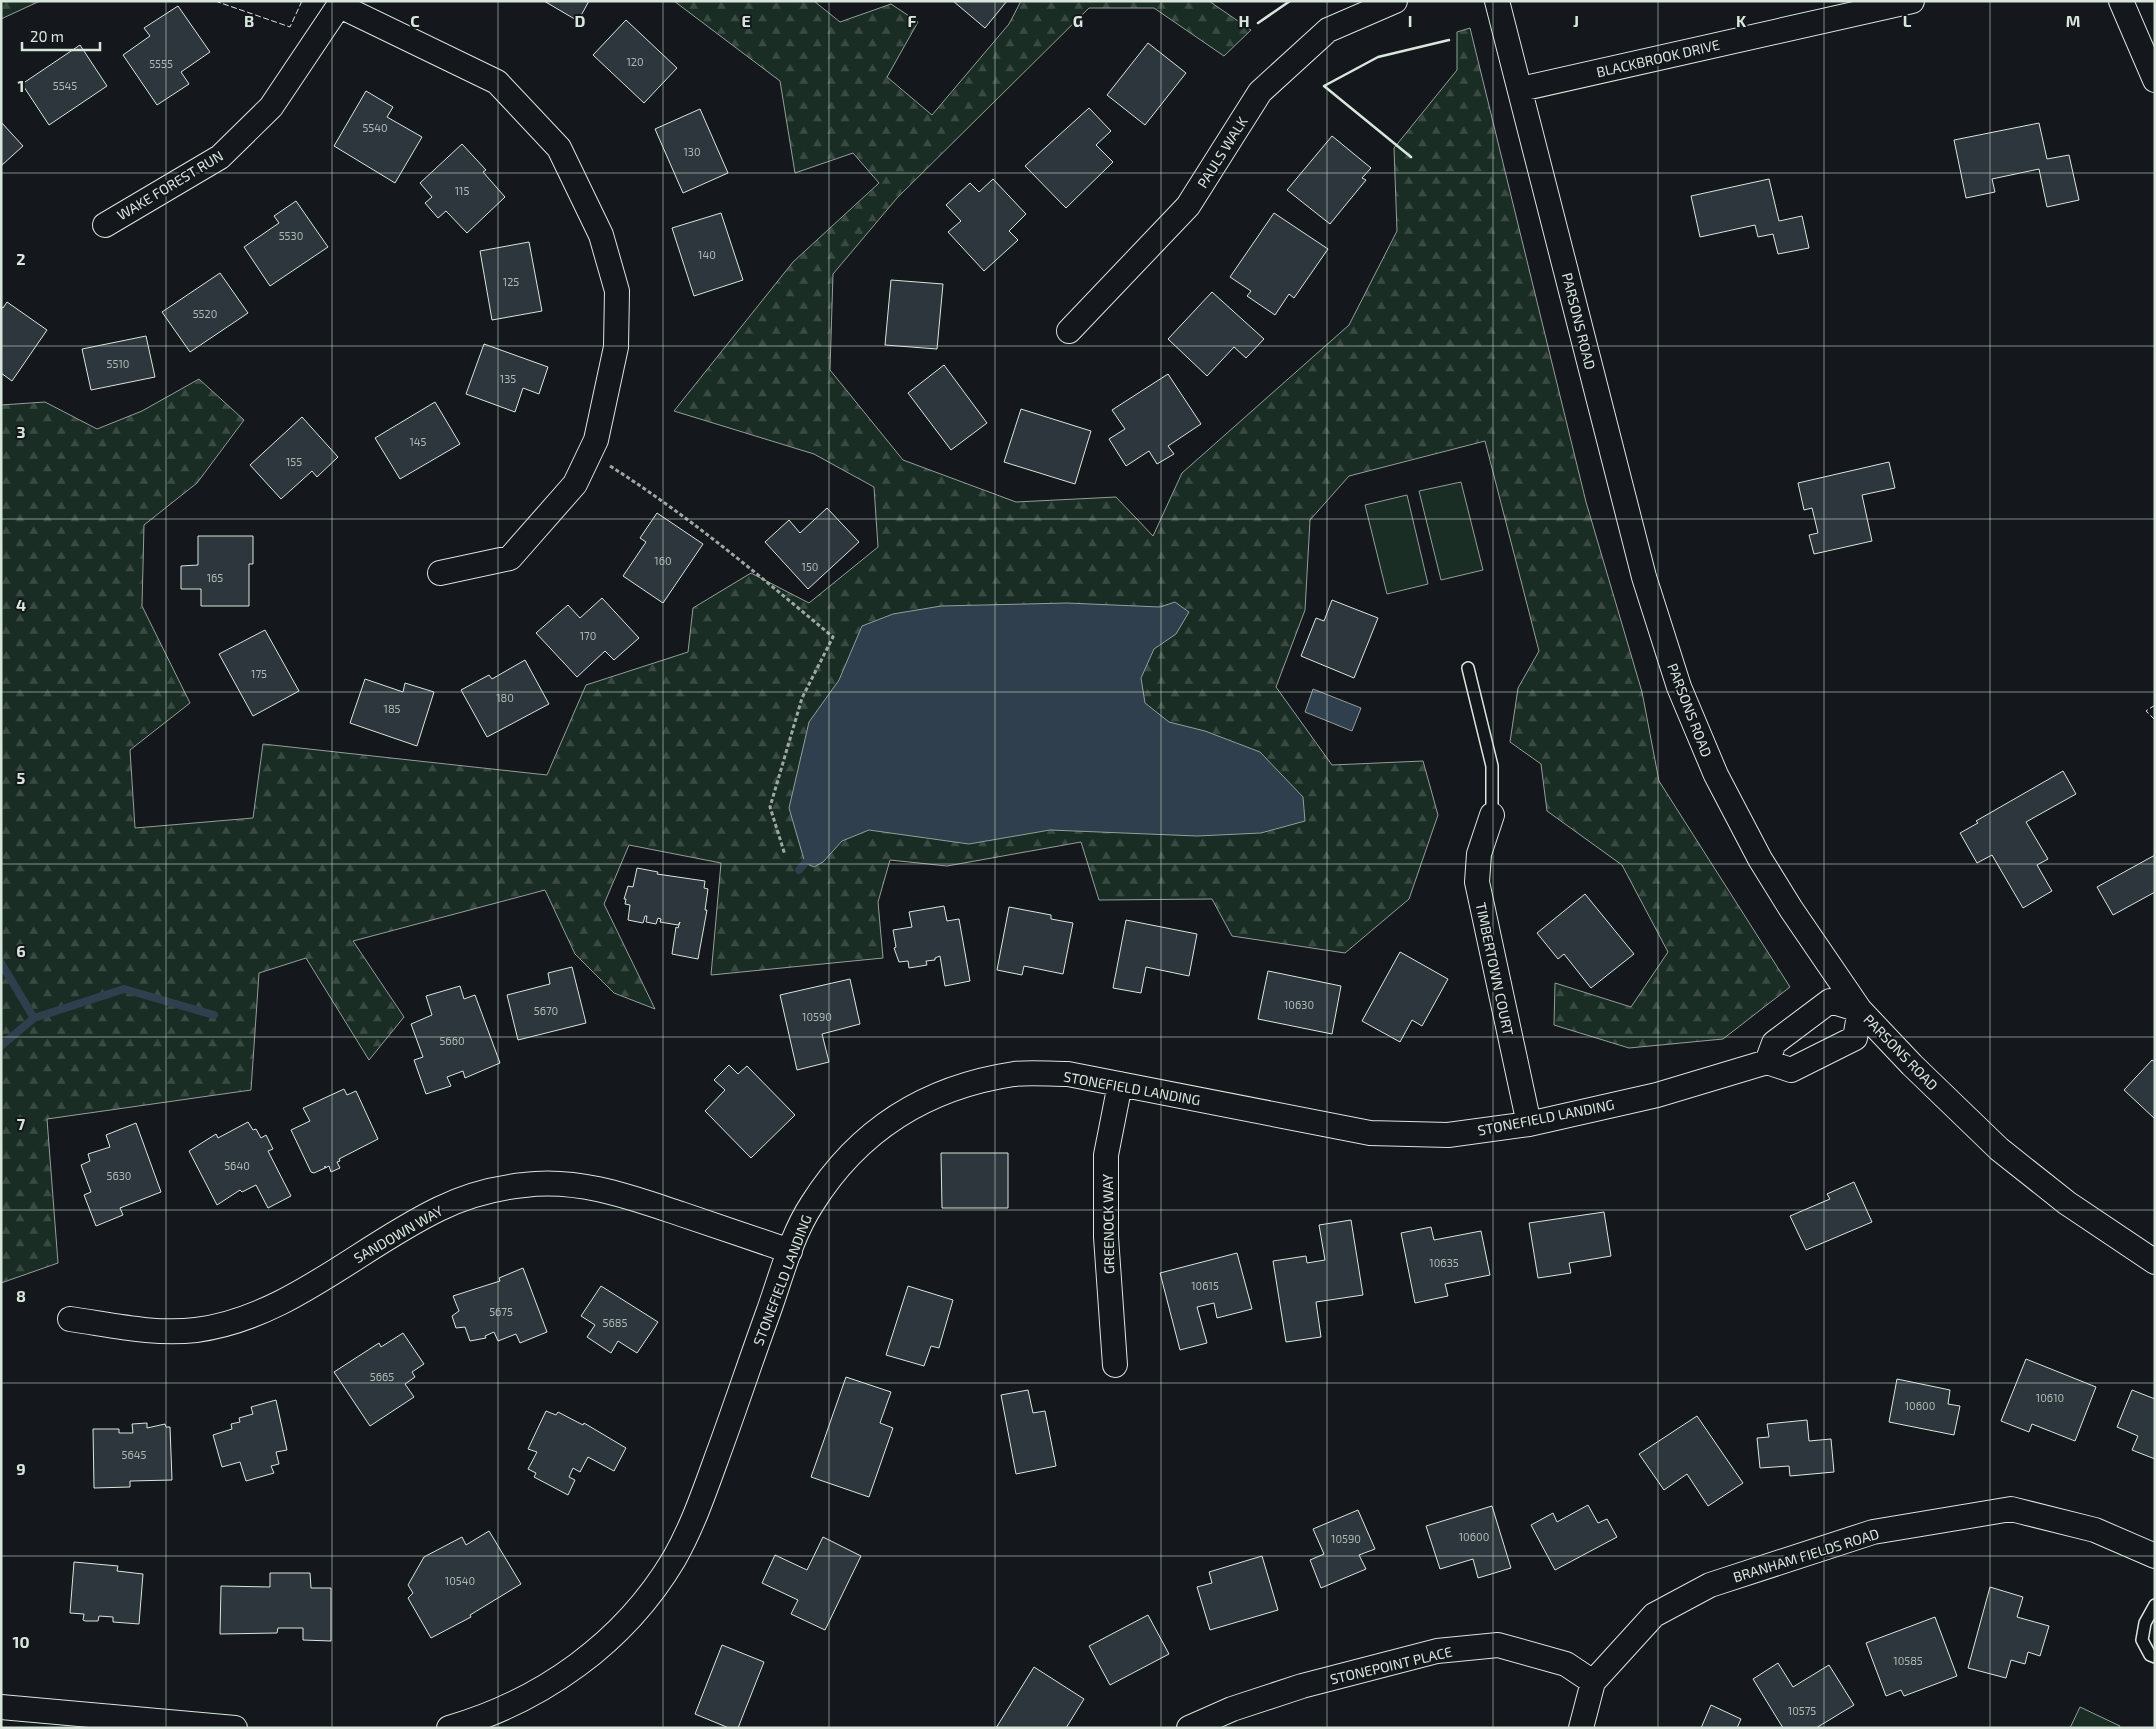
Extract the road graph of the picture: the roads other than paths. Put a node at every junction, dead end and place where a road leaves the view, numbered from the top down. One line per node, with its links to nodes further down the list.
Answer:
1 (1395, 1): 9 (street, PAULS WALK)
2 (1497, 1): 7 (street, PARSONS ROAD)
3 (1912, 1): 7 (street, BLACKBROOK DRIVE)
4 (2121, 1): 6 (street)
5 (341, 3): 8 (street, WAKE FOREST RUN); 10 (street)
6 (2155, 80)
7 (1521, 89): 13 (street, PARSONS ROAD)
8 (105, 225)
9 (1069, 331)
10 (440, 573)
11 (1468, 668): 12 (lane)
12 (1492, 815): 16 (street, TIMBERTOWN COURT)
13 (1860, 1010): 14 (street); 14 (street); 18 (street, PARSONS ROAD)
14 (1767, 1062): 16 (street, STONEFIELD LANDING)
15 (1120, 1084): 16 (street, STONEFIELD LANDING); 17 (street, STONEFIELD LANDING); 20 (street, GREENOCK WAY)
16 (1529, 1124)
17 (790, 1251): 19 (street, SANDOWN WAY); 27 (street, STONEFIELD LANDING)
18 (2155, 1262)
19 (70, 1319)
20 (1115, 1365)
21 (2155, 1556): 24 (street, BRANHAM FIELDS ROAD)
22 (2155, 1605): 23 (lane)
23 (2155, 1658)
24 (1593, 1682): 28 (street, STONEPOINT PLACE); 29 (street, BRANHAM FIELDS ROAD)
25 (1, 1707): 26 (street)
26 (235, 1728)
27 (449, 1728)
28 (1189, 1728)
29 (1581, 1728)

